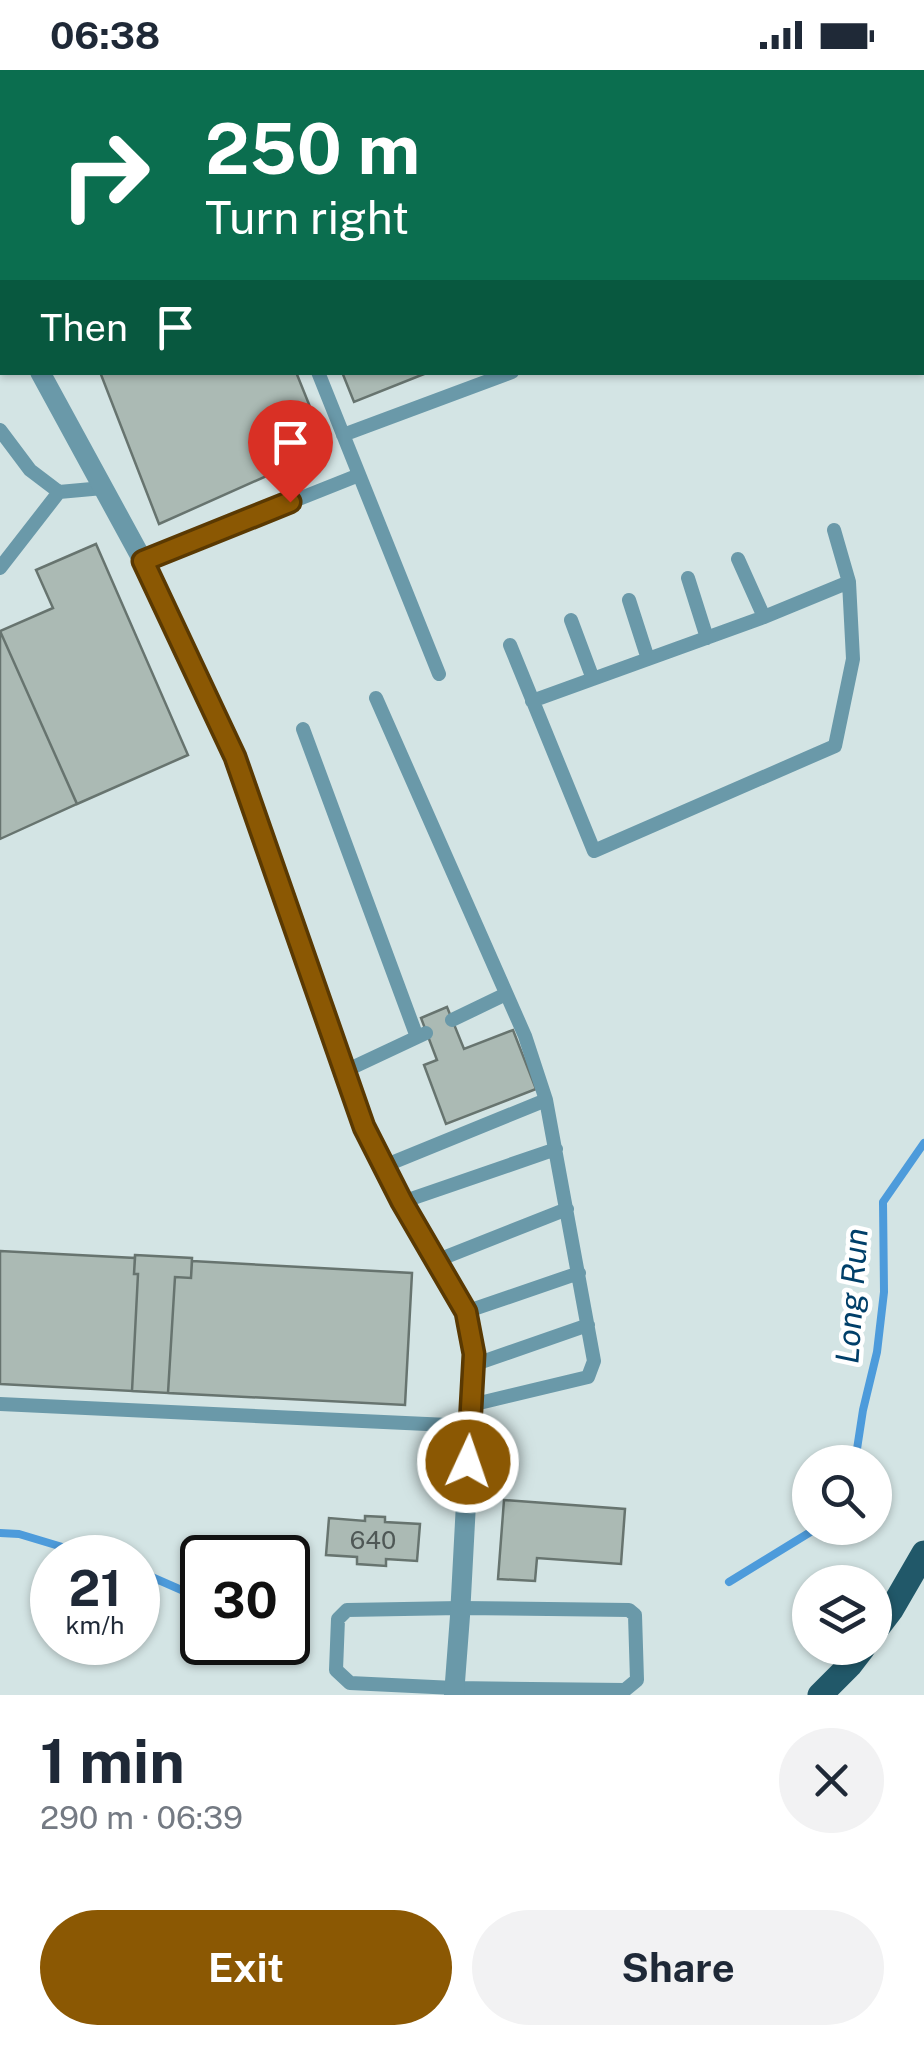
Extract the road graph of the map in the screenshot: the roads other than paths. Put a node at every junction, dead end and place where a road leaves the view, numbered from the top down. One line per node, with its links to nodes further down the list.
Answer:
1 (42, 375): 7 (street)
2 (319, 375): 5 (lane)
3 (504, 375): 5 (lane)
4 (0, 430): 8 (lane)
5 (343, 434): 6 (lane)
6 (359, 475): 11 (lane); 21 (lane)
7 (103, 488): 8 (lane); 11 (street)
8 (59, 492): 12 (lane)
9 (834, 530): 14 (lane)
10 (738, 559): 16 (lane)
11 (143, 561): 28 (street)
12 (0, 568)
13 (688, 578): 18 (lane)
14 (849, 582): 16 (lane); 24 (lane)
15 (629, 600): 20 (lane)
16 (764, 617): 18 (lane)
17 (571, 620): 22 (lane)
18 (707, 638): 20 (lane)
19 (510, 645): 24 (lane)
20 (648, 659): 22 (lane)
21 (439, 674)
22 (593, 679): 24 (lane)
23 (376, 698): 26 (lane)
24 (532, 701)
25 (303, 729): 28 (lane)
26 (506, 994): 27 (lane); 29 (lane)
27 (452, 1020)
28 (346, 1071): 31 (street)
29 (546, 1100): 30 (lane); 31 (lane)
30 (556, 1149): 32 (lane); 33 (lane)
31 (384, 1166): 32 (street)
32 (402, 1202): 34 (street)
33 (567, 1209): 34 (lane); 35 (lane)
34 (438, 1260): 36 (street)
35 (579, 1273): 36 (lane); 37 (lane)
36 (466, 1312): 38 (street)
37 (588, 1325): 38 (lane); 40 (lane)
38 (473, 1365): 40 (street)
39 (0, 1404): 40 (lane)
40 (471, 1416): 42 (street)
41 (924, 1553): 43 (main road)
42 (460, 1608): 45 (street); 45 (lane); 45 (lane)
43 (892, 1608)
44 (850, 1665): 46 (main road)
45 (454, 1692)
46 (820, 1695)

